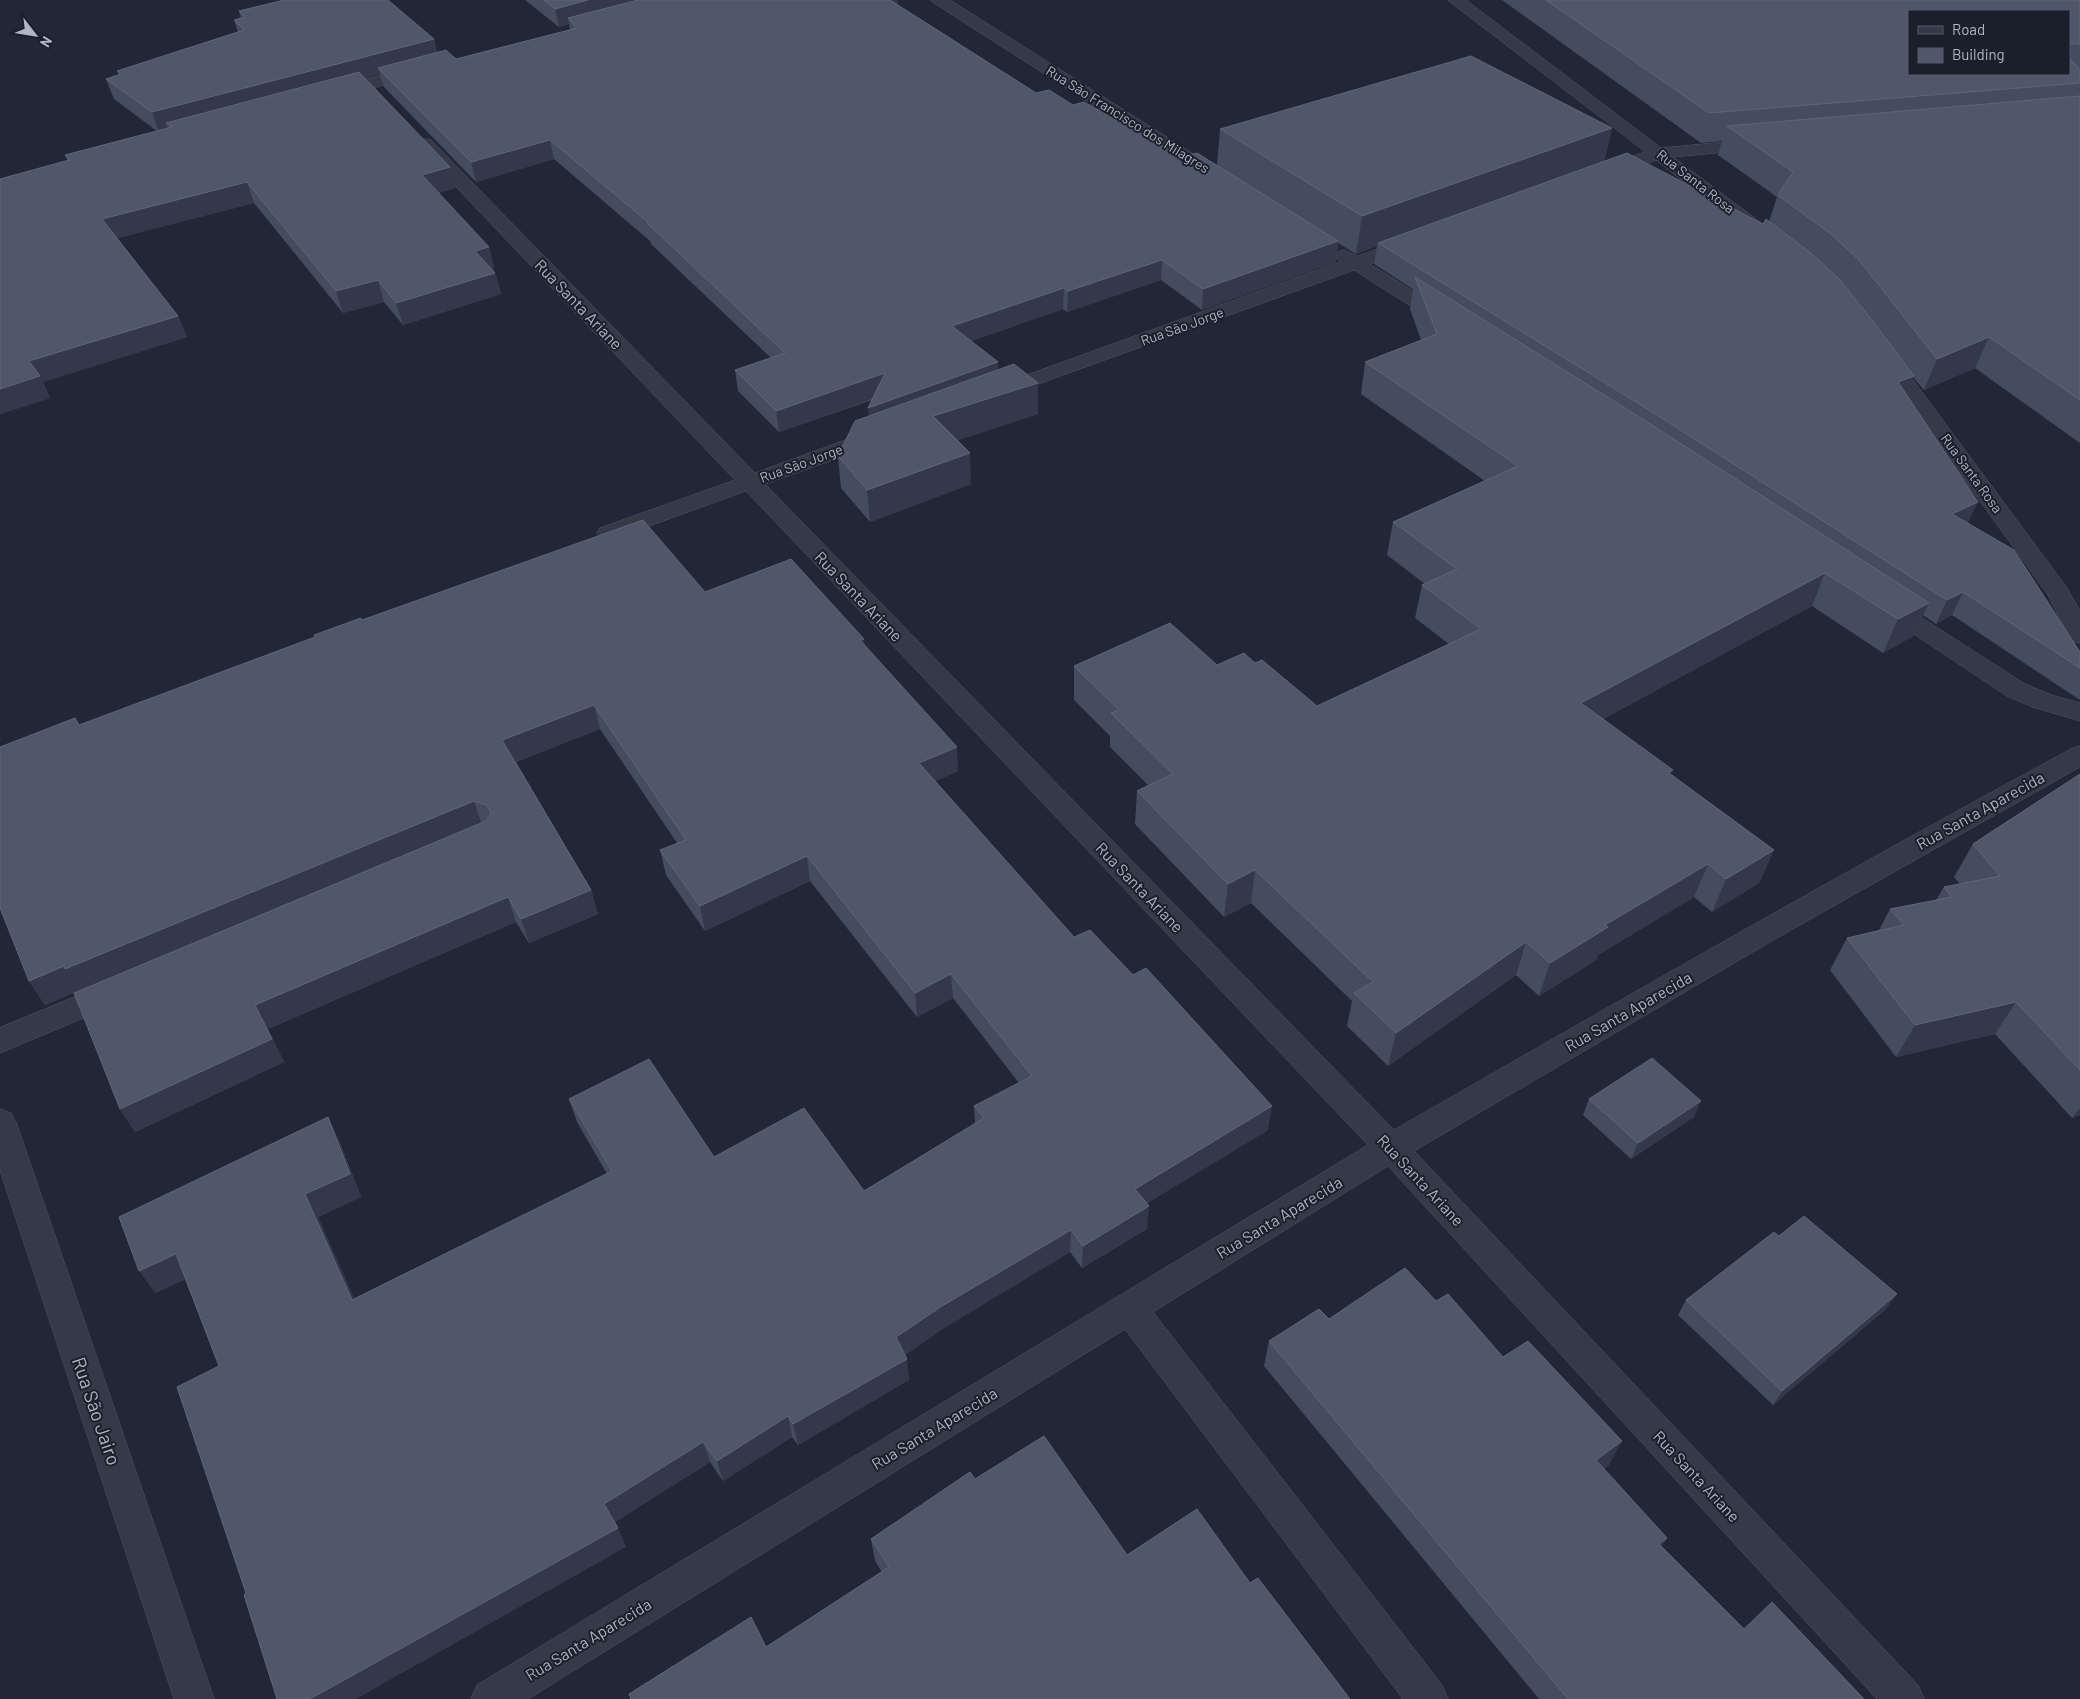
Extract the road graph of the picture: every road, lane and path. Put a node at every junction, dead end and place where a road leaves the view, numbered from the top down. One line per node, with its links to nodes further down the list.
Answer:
1 (939, 0): 11 (street, Rua São Francisco dos Milagres)
2 (1456, 0): 9 (street, Rua Santa Rosa)
3 (435, 66): 4 (street)
4 (368, 84): 5 (street); 6 (street)
5 (320, 97)
6 (388, 106)
7 (409, 127): 20 (street, Rua Santa Ariane)
8 (1777, 143): 9 (street)
9 (1659, 153): 10 (street); 13 (street, Rua Santa Rosa)
10 (1586, 180)
11 (1230, 184)
12 (1429, 236): 15 (street, Rua São Jorge)
13 (1775, 242)
14 (1330, 247): 15 (street)
15 (1355, 263): 16 (street); 18 (street, Rua São Jorge)
16 (1456, 327)
17 (1877, 344): 22 (street, Rua Santa Rosa)
18 (983, 398)
19 (899, 428): 20 (street, Rua São Jorge)
20 (750, 482): 21 (street, Rua São Jorge); 30 (street, Rua Santa Ariane)
21 (590, 540)
22 (2070, 589): 24 (street, Rua Santa Rosa)
23 (1870, 594): 25 (street)
24 (2080, 636)
25 (2080, 712)
26 (2080, 756): 30 (street, Rua Santa Aparecida)
27 (137, 983): 28 (street)
28 (0, 1041)
29 (0, 1122): 32 (street, Rua São Jairo)
30 (1391, 1148): 31 (street, Rua Santa Aparecida); 35 (street, Rua Santa Ariane)
31 (1130, 1308): 33 (street, Rua Santa Aparecida); 34 (street)
32 (194, 1699)
33 (490, 1699)
34 (1428, 1699)
35 (1904, 1699)

